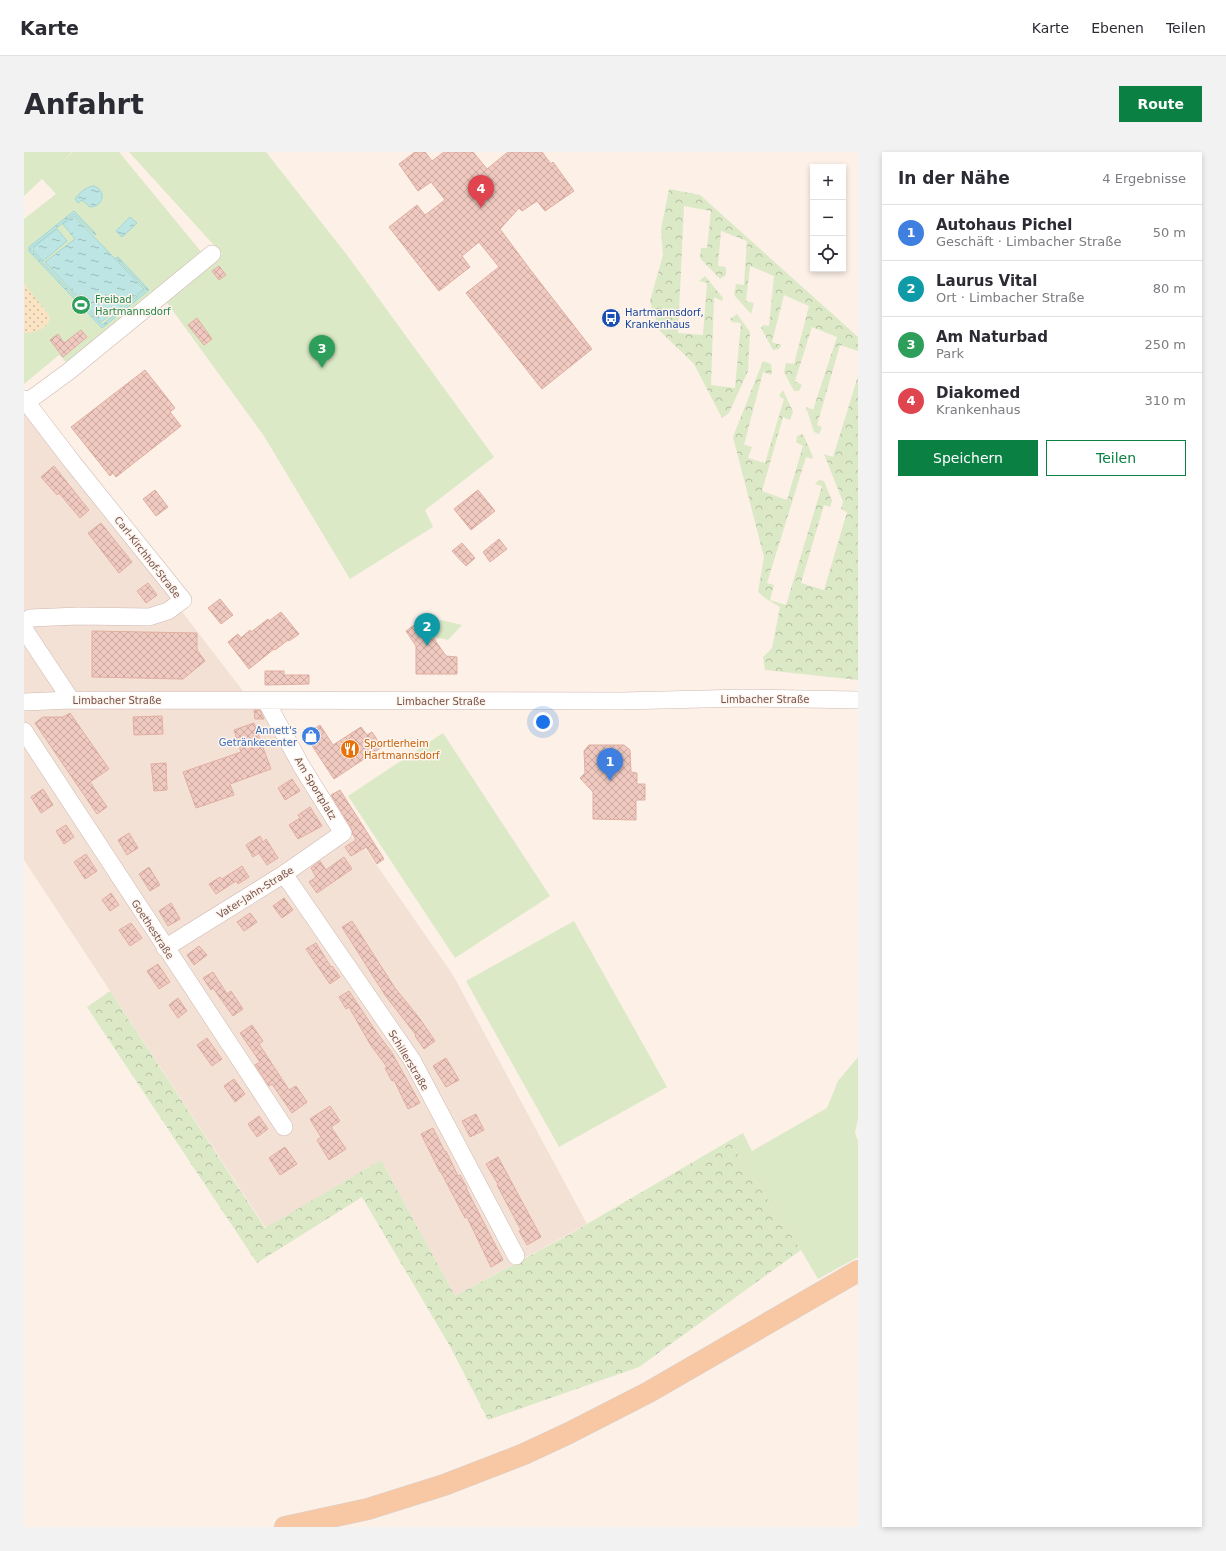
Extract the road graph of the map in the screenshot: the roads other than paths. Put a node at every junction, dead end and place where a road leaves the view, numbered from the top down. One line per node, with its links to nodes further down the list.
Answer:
1 (212, 254): 2 (street, Carl-Kirchhof-Straße)
2 (25, 401): 3 (street, Carl-Kirchhof-Straße)
3 (24, 625)
4 (24, 629): 5 (street)
5 (71, 700): 7 (street, Limbacher Straße); 8 (street, Limbacher Straße)
6 (858, 700): 7 (street, Limbacher Straße)
7 (266, 701): 10 (street, Am Sportplatz)
8 (24, 702)
9 (24, 731): 12 (street, Goethestraße)
10 (343, 833): 11 (street, Vater-Jahn-Straße)
11 (284, 874): 12 (street, Vater-Jahn-Straße); 14 (street, Schillerstraße)
12 (165, 948): 13 (street, Goethestraße)
13 (284, 1127)
14 (516, 1256)
15 (858, 1271): 16 (main road)
16 (285, 1527)

